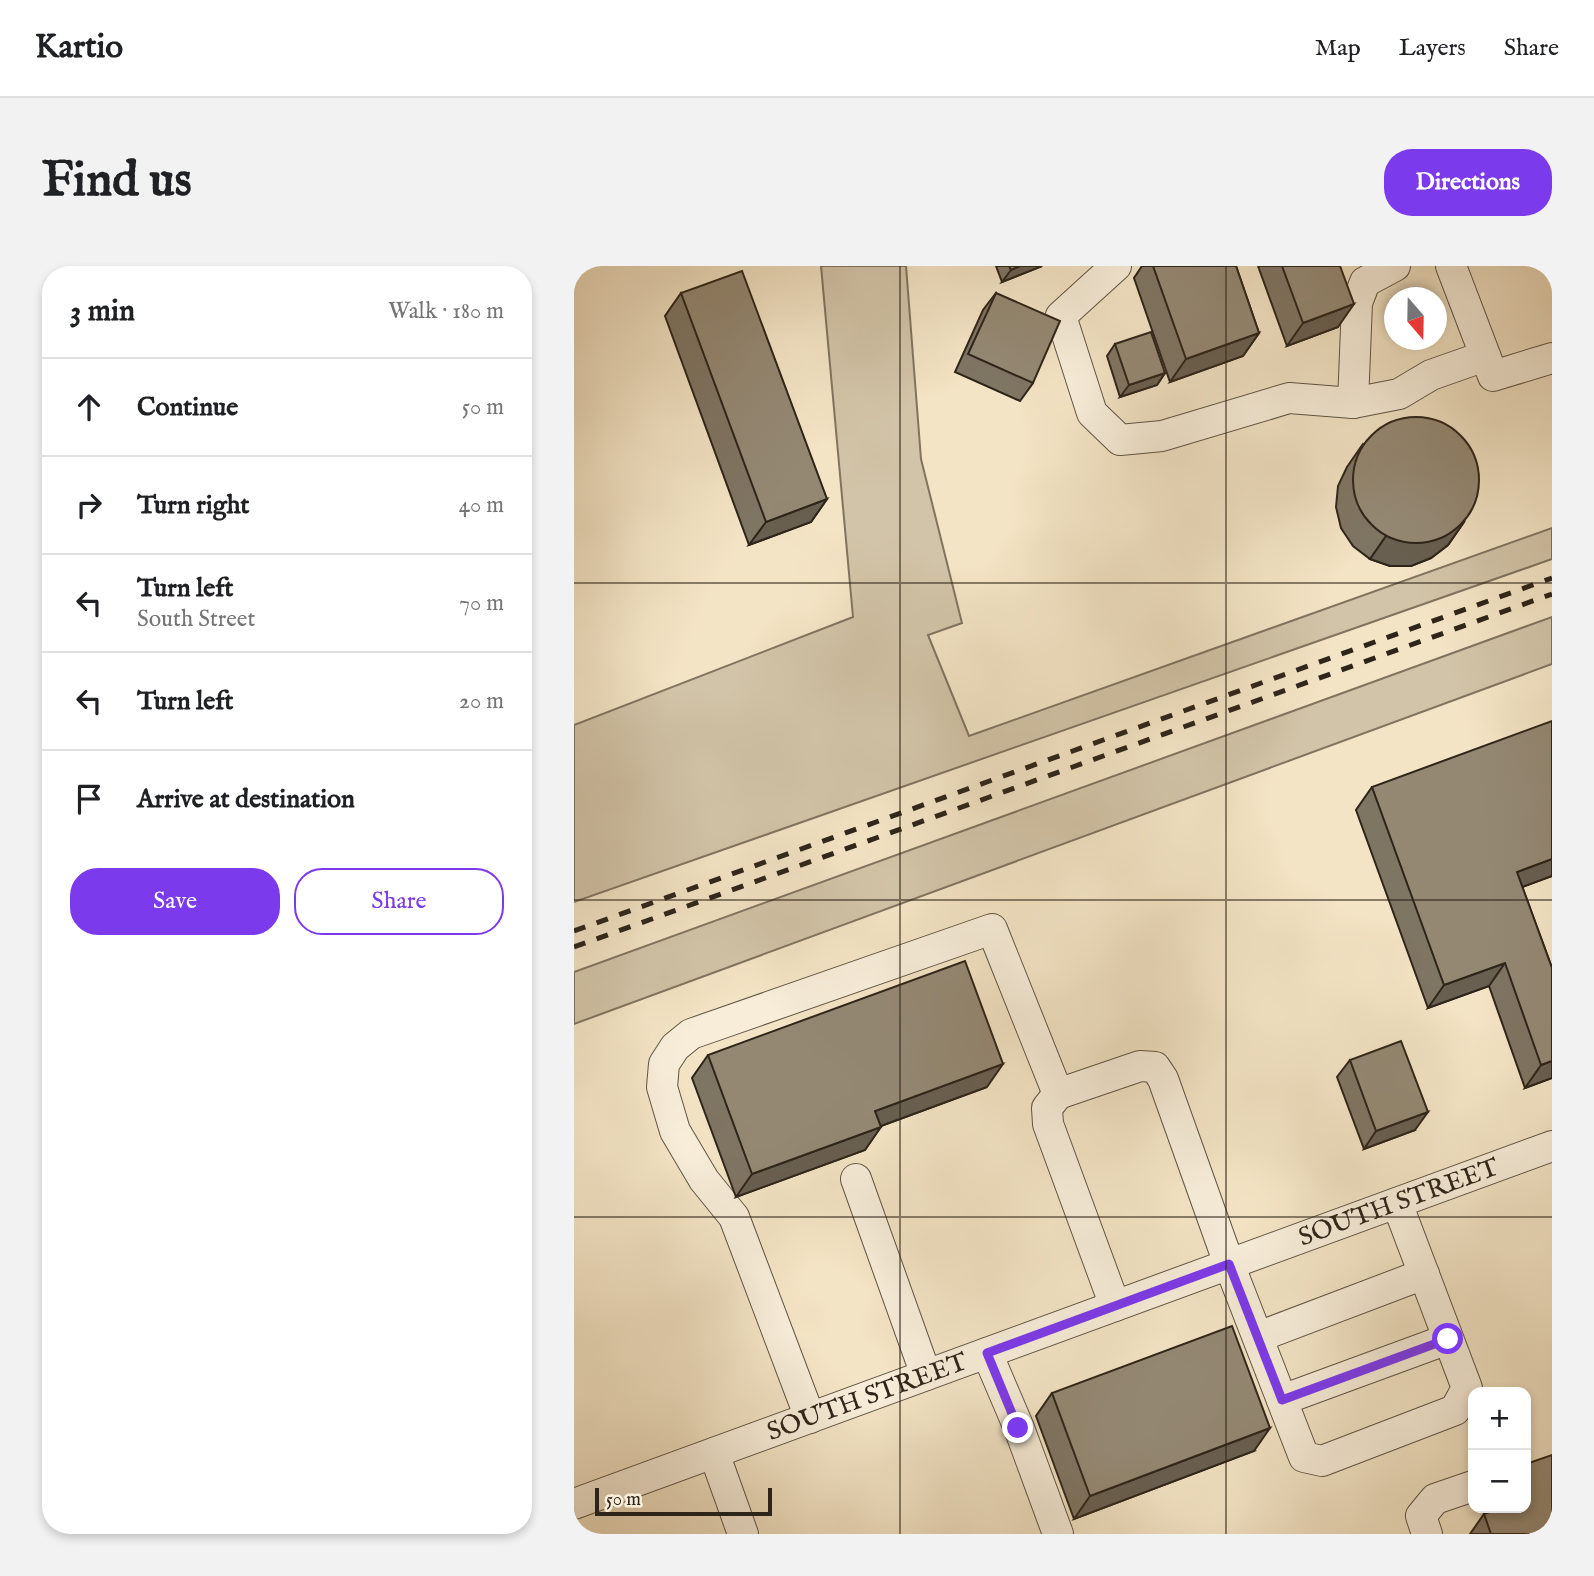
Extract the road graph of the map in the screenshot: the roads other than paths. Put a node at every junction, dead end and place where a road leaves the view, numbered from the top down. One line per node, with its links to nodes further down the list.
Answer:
1 (1116, 266): 6 (street)
2 (1395, 266): 6 (street)
3 (1451, 266): 5 (street)
4 (1552, 358): 5 (street)
5 (1489, 366): 6 (street)
6 (1353, 403)
7 (1058, 1094): 11 (street); 13 (street); 19 (street)
8 (1552, 1146): 10 (street, SOUTH STREET)
9 (856, 1179): 17 (street)
10 (1397, 1203): 11 (street, SOUTH STREET); 12 (street)
11 (1229, 1264): 13 (street, SOUTH STREET); 14 (street)
12 (1424, 1273): 14 (street); 15 (street)
13 (1115, 1306): 16 (street, SOUTH STREET)
14 (1258, 1337): 18 (street)
15 (1448, 1339): 18 (street); 18 (street)
16 (987, 1353): 17 (street, SOUTH STREET); 24 (street)
17 (926, 1375): 19 (street, SOUTH STREET)
18 (1282, 1400)
19 (810, 1418): 20 (street, SOUTH STREET)
20 (715, 1453): 22 (street, SOUTH STREET); 23 (street)
21 (1468, 1488): 25 (street)
22 (574, 1504)
23 (743, 1534)
24 (1058, 1534)
25 (1427, 1534)

